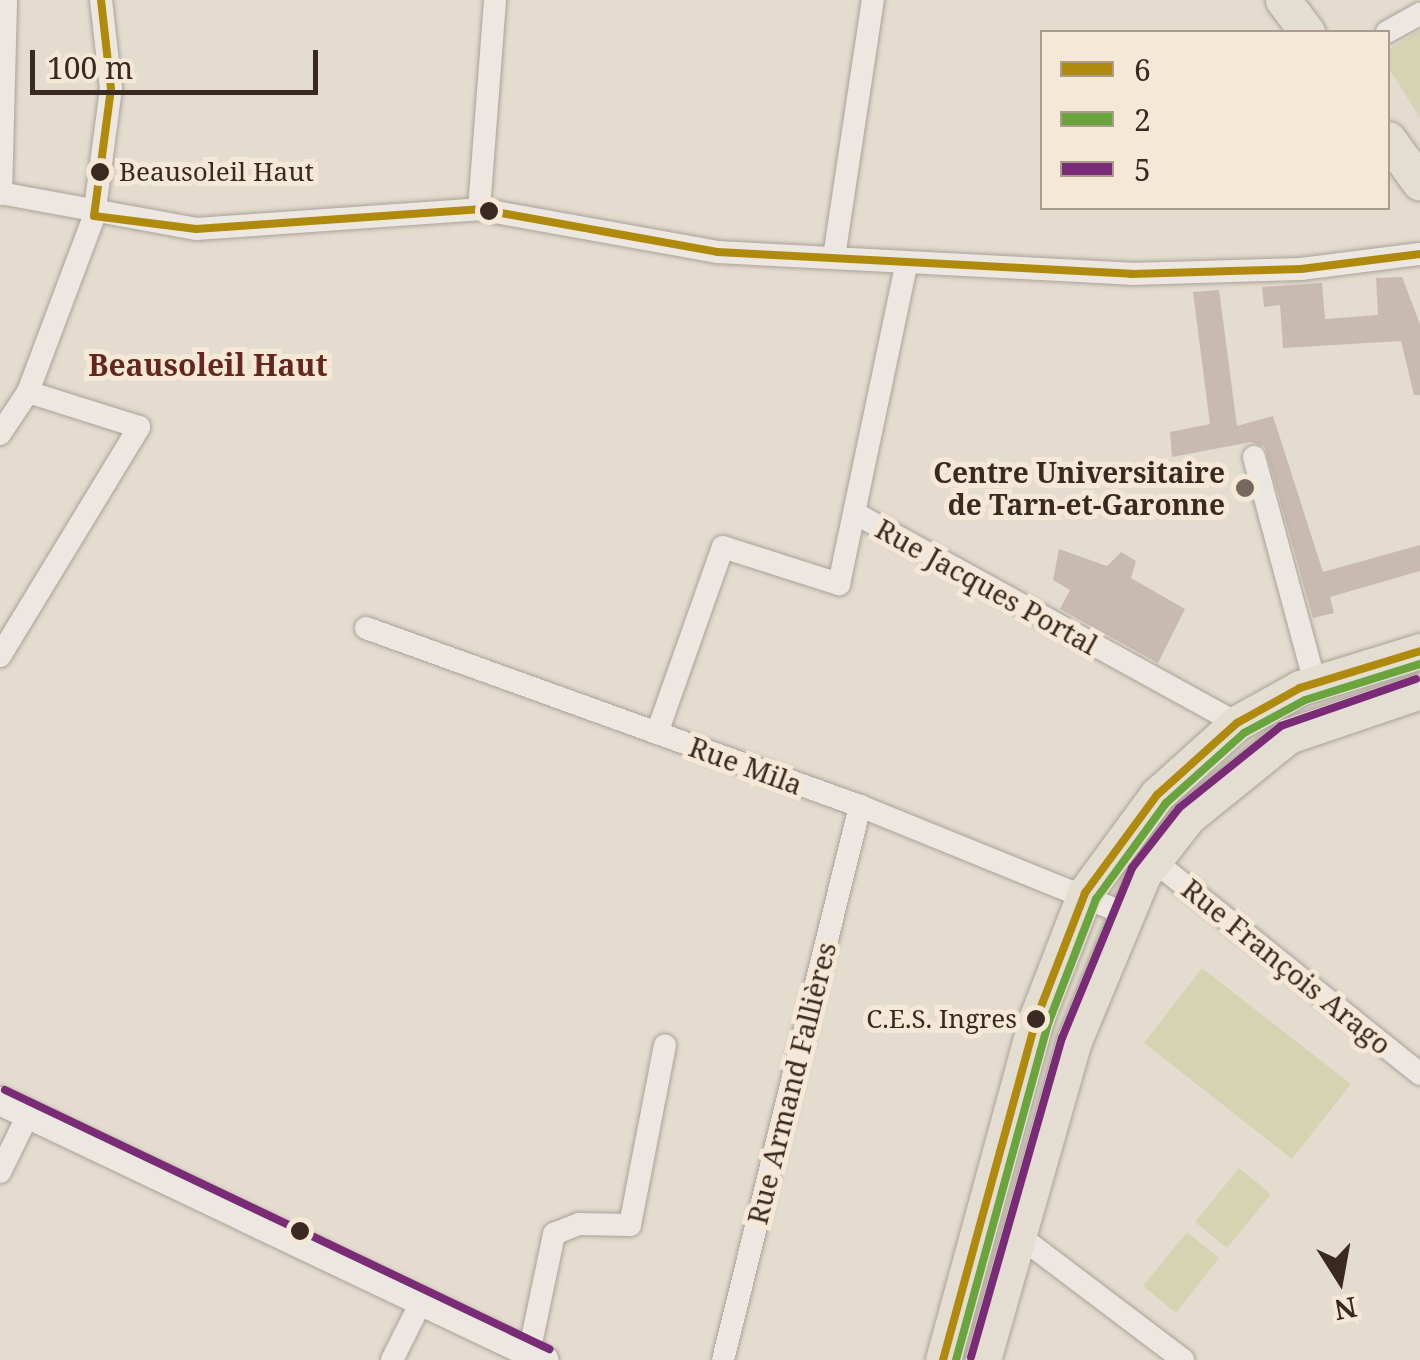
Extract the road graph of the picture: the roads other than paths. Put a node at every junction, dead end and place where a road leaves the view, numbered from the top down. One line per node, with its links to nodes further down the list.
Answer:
1 (6, 0): 11 (street)
2 (101, 0): 13 (street)
3 (495, 0): 12 (street)
4 (873, 0): 15 (street)
5 (1283, 0): 7 (main road)
6 (1420, 14): 8 (street)
7 (1306, 30)
8 (1390, 30)
9 (1390, 142): 10 (main road)
10 (1420, 182)
11 (0, 193): 13 (street)
12 (479, 210): 13 (street); 15 (street)
13 (94, 216): 17 (street)
14 (1420, 254): 16 (street)
15 (834, 257): 16 (street)
16 (906, 262): 20 (street, Rue Jacques Portal)
17 (28, 392): 18 (street); 23 (street)
18 (0, 434)
19 (1254, 457): 24 (street)
20 (858, 515): 26 (street, Rue Jacques Portal); 27 (street)
21 (366, 628): 27 (street, Rue Mila)
22 (1420, 651): 24 (main road)
23 (0, 656)
24 (1315, 684): 26 (main road)
25 (1420, 691): 29 (main road)
26 (1237, 723): 30 (main road)
27 (657, 733): 28 (street, Rue Mila)
28 (860, 806): 30 (street, Rue Mila); 41 (street, Rue Armand Fallières)
29 (1153, 860): 31 (main road); 33 (street, Rue François Arago)
30 (1085, 893): 31 (street, Rue Mila); 42 (main road)
31 (1121, 912): 37 (main road)
32 (665, 1045): 39 (street)
33 (1420, 1074)
34 (0, 1101): 35 (street)
35 (28, 1114): 36 (street); 38 (street)
36 (0, 1172)
37 (1018, 1235): 43 (main road); 44 (street)
38 (421, 1302): 39 (street); 40 (street)
39 (536, 1356)
40 (392, 1360)
41 (723, 1360)
42 (943, 1360)
43 (982, 1360)
44 (1183, 1360)

